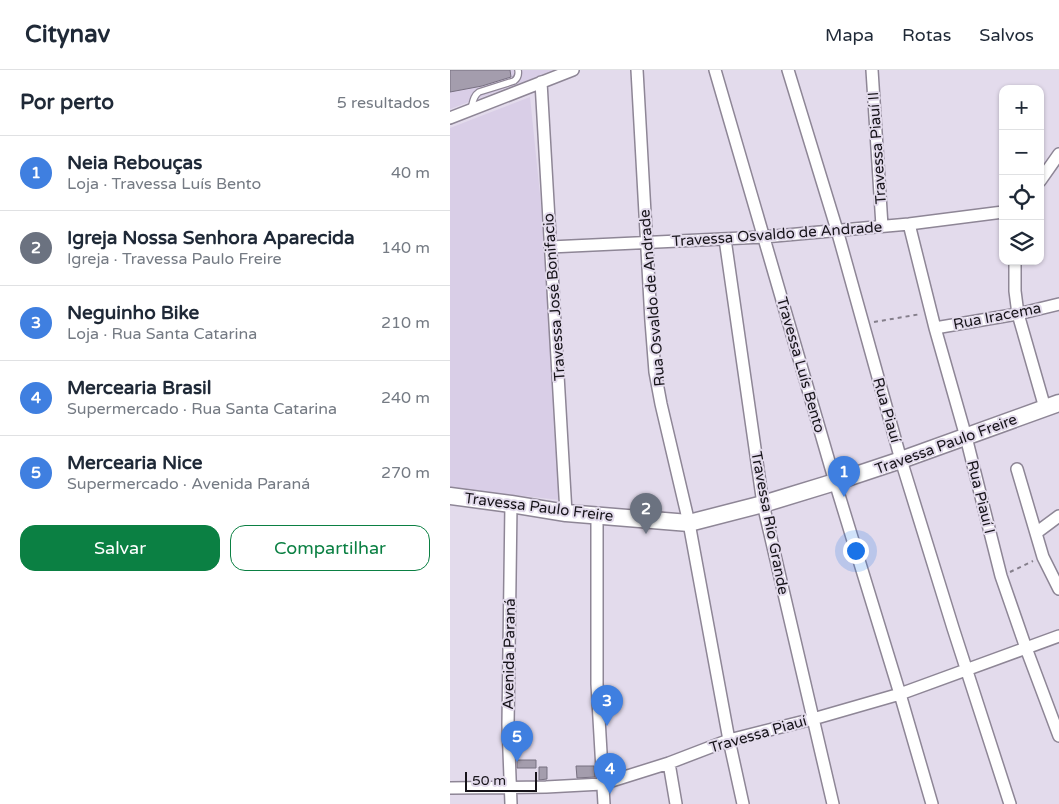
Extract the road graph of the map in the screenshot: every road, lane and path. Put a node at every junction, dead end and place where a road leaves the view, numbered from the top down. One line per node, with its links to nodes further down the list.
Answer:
1 (518, 70): 8 (lane)
2 (573, 70): 7 (street)
3 (637, 70): 18 (street, Rua Osvaldo de Andrade)
4 (715, 70): 16 (street, Travessa Luís Bento)
5 (788, 70): 15 (street, Rua Piauí)
6 (872, 70): 14 (street, Travessa Piauí II)
7 (541, 82): 8 (street); 19 (street, Travessa José Bonifacio)
8 (472, 109): 9 (street)
9 (450, 118)
10 (1059, 154): 11 (street)
11 (1044, 175)
12 (999, 213): 13 (street, Travessa Osvaldo de Andrade)
13 (908, 224): 14 (street, Travessa Osvaldo de Andrade); 22 (street, Rua Piauí I)
14 (882, 226): 15 (street, Travessa Osvaldo de Andrade)
15 (837, 230): 16 (street, Travessa Osvaldo de Andrade); 24 (street, Rua Piauí)
16 (764, 237): 17 (street, Travessa Osvaldo de Andrade); 30 (street, Travessa Luís Bento)
17 (725, 239): 18 (street, Travessa Osvaldo de Andrade); 33 (street, Travessa Rio Grande)
18 (646, 243): 19 (street, Travessa Osvaldo de Andrade); 37 (street, Rua Osvaldo de Andrade)
19 (550, 247): 34 (street, Travessa José Bonifacio)
20 (1015, 265): 23 (street)
21 (1059, 304): 23 (street, Rua Iracema)
22 (931, 312): 24 (path); 25 (street, Rua Piauí I)
23 (1018, 314): 25 (street, Rua Iracema); 26 (street)
24 (862, 324): 28 (street, Rua Piauí)
25 (935, 328): 27 (street, Rua Piauí I)
26 (1052, 406): 27 (street, Travessa Paulo Freire)
27 (966, 437): 28 (street, Travessa Paulo Freire); 43 (street, Rua Piauí I)
28 (901, 460): 30 (street, Travessa Paulo Freire); 44 (street, Rua Piauí)
29 (1017, 470): 38 (street)
30 (835, 482): 33 (street, Travessa Paulo Freire); 45 (street, Travessa Luís Bento)
31 (450, 496): 32 (street, Travessa Paulo Freire)
32 (512, 504): 34 (street, Travessa Paulo Freire); 51 (street, Avenida Paraná)
33 (763, 504): 37 (street, Travessa Paulo Freire); 46 (street, Travessa Rio Grande)
34 (566, 513): 35 (street, Travessa Paulo Freire)
35 (597, 516): 37 (street, Travessa Paulo Freire); 50 (street)
36 (1059, 516): 38 (street)
37 (689, 523): 48 (street, Rua Osvaldo de Andrade)
38 (1036, 533): 39 (street)
39 (1043, 557): 40 (path); 41 (street)
40 (1014, 570)
41 (1059, 589)
42 (1059, 636): 43 (street, Travessa Piauí)
43 (1026, 648): 44 (street, Travessa Piauí); 47 (street, Rua Piauí I)
44 (967, 669): 45 (street, Travessa Piauí); 59 (street, Rua Piauí)
45 (900, 694): 46 (street, Travessa Piauí); 58 (street, Travessa Luís Bento)
46 (813, 719): 48 (street, Travessa Piauí); 57 (street, Travessa Rio Grande)
47 (1059, 736)
48 (730, 740): 49 (street, Travessa Piauí); 56 (street, Rua Osvaldo de Andrade)
49 (669, 763): 50 (street, Travessa Piauí); 55 (street)
50 (602, 784): 51 (street, Travessa Piauí); 54 (street)
51 (510, 787): 52 (street, Travessa Piauí); 53 (street, Avenida Paraná)
52 (450, 788)
53 (512, 804)
54 (604, 804)
55 (676, 804)
56 (744, 804)
57 (833, 804)
58 (932, 804)
59 (1010, 804)

